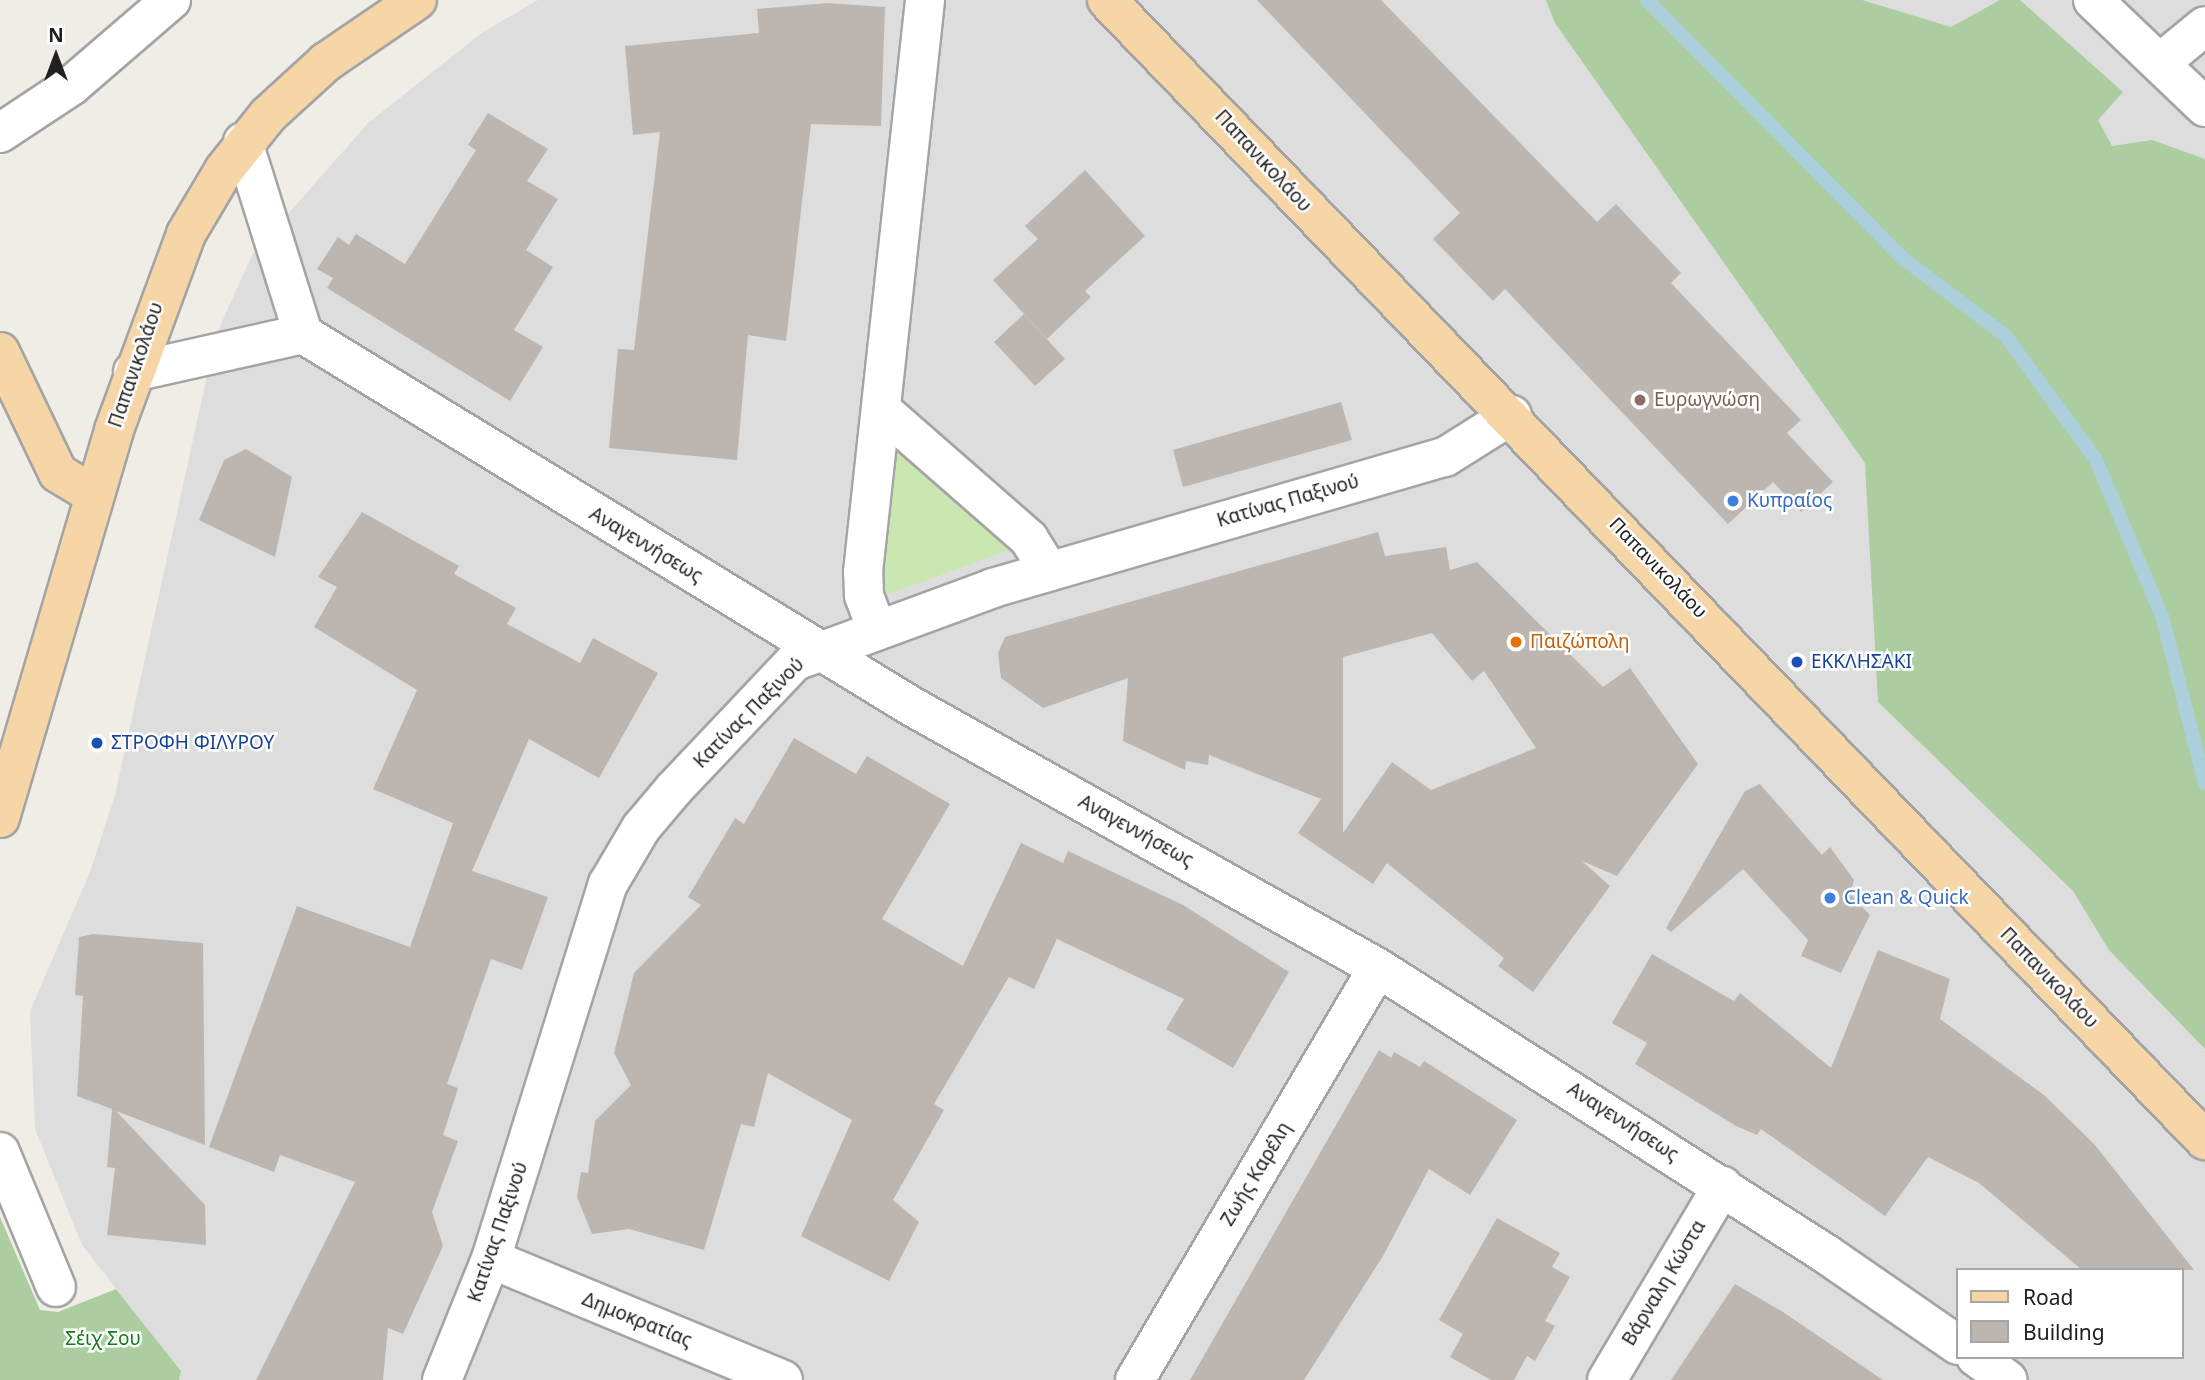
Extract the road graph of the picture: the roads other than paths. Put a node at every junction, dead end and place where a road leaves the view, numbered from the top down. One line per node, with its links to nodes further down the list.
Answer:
1 (171, 0): 9 (street)
2 (417, 0): 10 (main road, Παπανικολάου)
3 (925, 0): 14 (street)
4 (1107, 0): 15 (main road, Παπανικολάου)
5 (2093, 0): 7 (street)
6 (2205, 26): 7 (street)
7 (2160, 63): 8 (street)
8 (2205, 107)
9 (0, 133)
10 (243, 142): 11 (street); 13 (main road, Παπανικολάου)
11 (303, 334): 13 (street); 19 (street, Αναγεννήσεως)
12 (0, 352): 16 (main road)
13 (133, 372): 16 (main road, Παπανικολάου)
14 (883, 411): 17 (street); 18 (street)
15 (1512, 415): 17 (street, Κατίνας Παξινού); 22 (main road, Παπανικολάου)
16 (94, 495): 20 (main road, Παπανικολάου)
17 (1049, 571): 18 (street, Κατίνας Παξινού)
18 (876, 627): 19 (street, Κατίνας Παξινού)
19 (816, 649): 21 (street, Αναγεννήσεως); 25 (street, Κατίνας Παξινού)
20 (0, 818)
21 (1378, 968): 24 (street, Αναγεννήσεως); 31 (street, Ζωής Καρέλη)
22 (2205, 1140)
23 (0, 1152): 26 (street)
24 (1722, 1186): 27 (street, Αναγεννήσεως); 32 (street, Βάρναλη Κώστα)
25 (491, 1259): 29 (street, Κατίνας Παξινού); 30 (street, Δημοκρατίας)
26 (56, 1287)
27 (1956, 1344)
28 (1979, 1359): 33 (street)
29 (442, 1380)
30 (783, 1380)
31 (1135, 1380)
32 (1607, 1380)
33 (2008, 1380)

